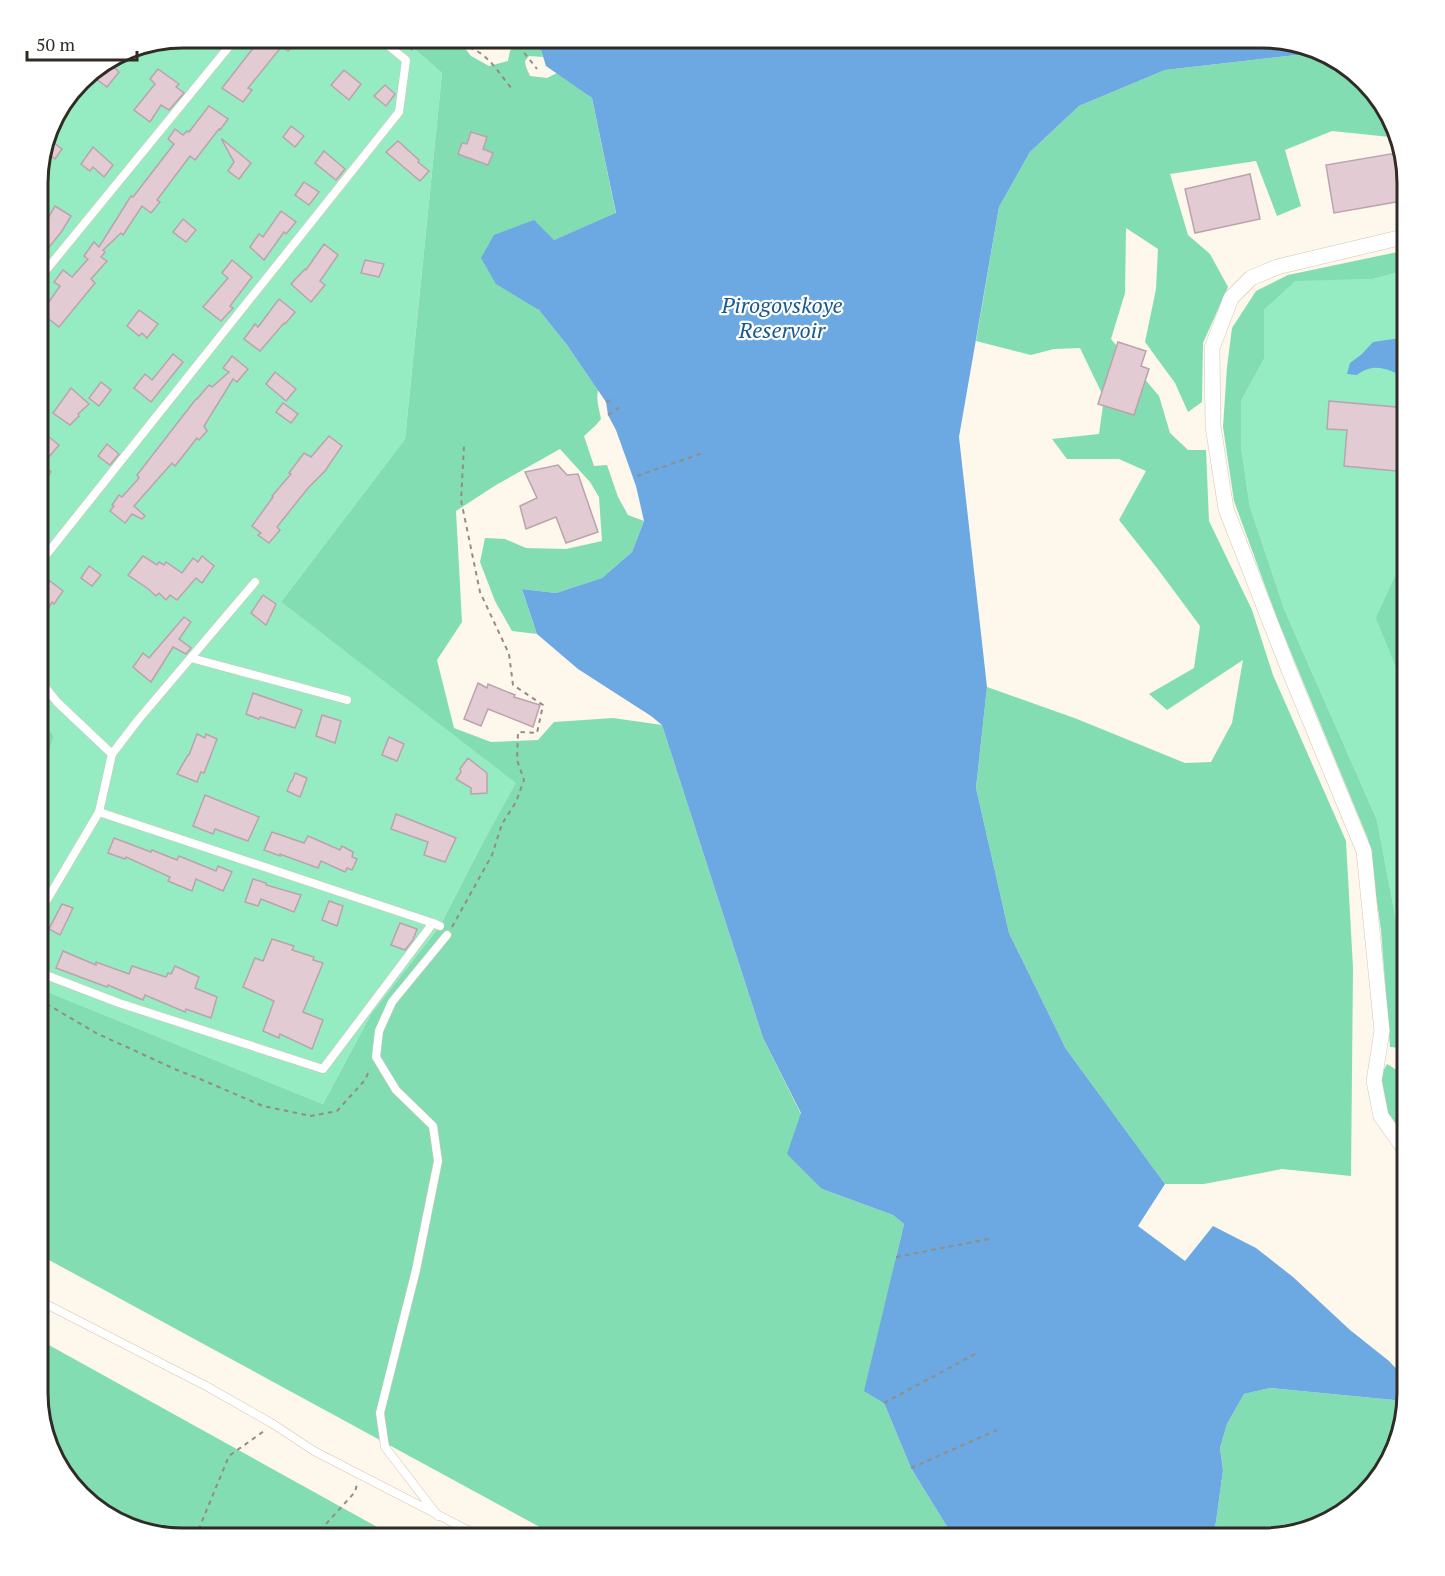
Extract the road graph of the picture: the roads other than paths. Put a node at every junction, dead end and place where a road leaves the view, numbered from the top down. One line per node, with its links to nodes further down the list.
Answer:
1 (228, 48): 4 (lane)
2 (391, 48): 5 (lane)
3 (1397, 238): 15 (street)
4 (48, 268)
5 (48, 552)
6 (255, 582): 7 (lane)
7 (191, 658): 9 (lane); 10 (lane)
8 (48, 691): 10 (lane)
9 (347, 700)
10 (112, 754): 11 (lane)
11 (99, 812): 12 (lane); 14 (lane)
12 (48, 898)
13 (447, 935): 17 (lane)
14 (48, 976)
15 (1397, 1139)
16 (48, 1305): 17 (lane)
17 (438, 1516): 18 (lane)
18 (461, 1528)

